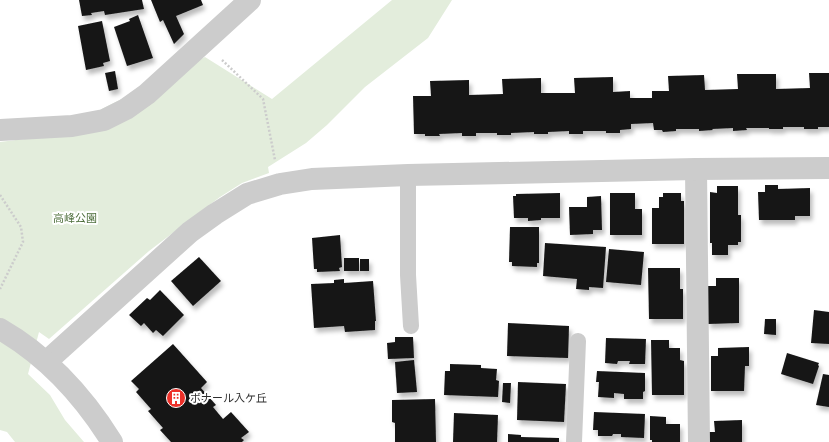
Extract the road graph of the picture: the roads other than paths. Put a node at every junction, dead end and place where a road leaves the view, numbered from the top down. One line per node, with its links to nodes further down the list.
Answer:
1 (250, 0): 2 (street)
2 (0, 130)
3 (829, 168): 4 (street)
4 (696, 169): 5 (street); 12 (street)
5 (408, 175): 6 (lane); 9 (street)
6 (411, 326)
7 (0, 329): 9 (street)
8 (578, 341): 11 (lane)
9 (46, 362): 10 (street)
10 (112, 442)
11 (574, 442)
12 (699, 442)

